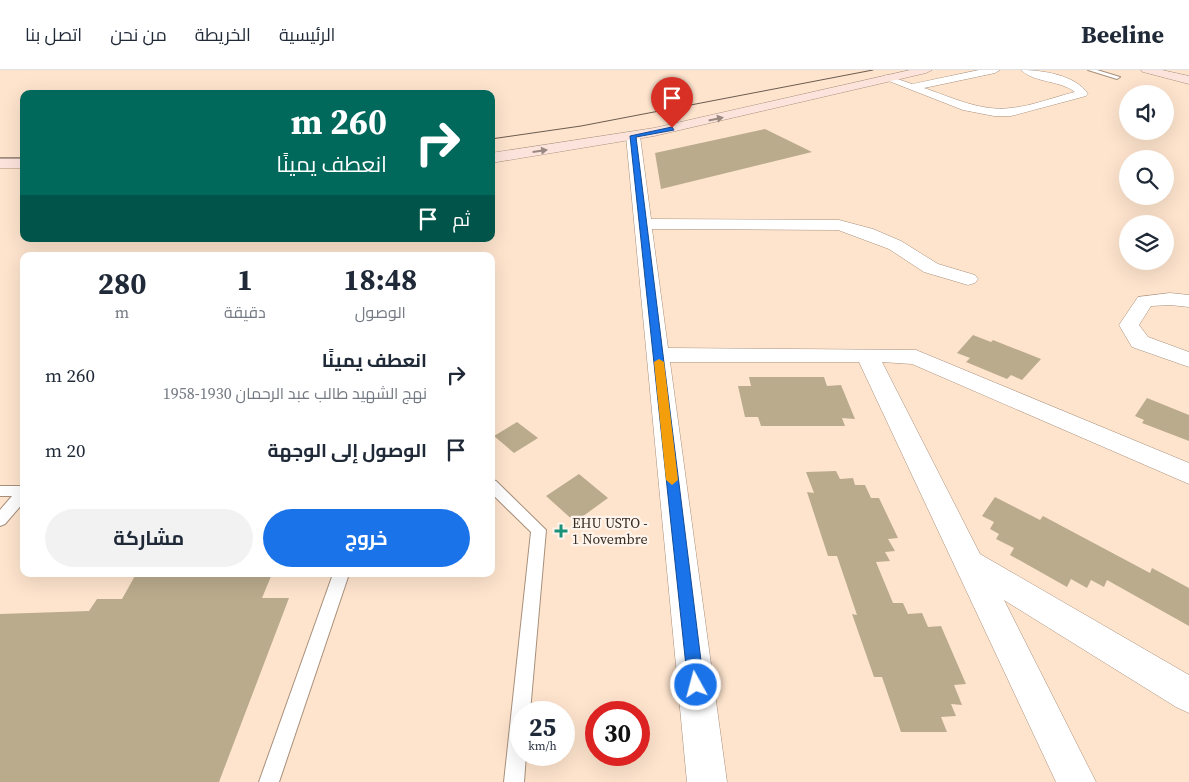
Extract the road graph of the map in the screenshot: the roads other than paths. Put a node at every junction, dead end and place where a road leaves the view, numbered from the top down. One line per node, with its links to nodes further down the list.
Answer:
1 (926, 70): 7 (main road)
2 (996, 70): 11 (street)
3 (1026, 70): 11 (street)
4 (1091, 70): 9 (lane)
5 (1147, 70): 10 (main road)
6 (1171, 70): 8 (main road)
7 (886, 74): 11 (street); 12 (main road); 13 (main road, one-way to 7)
8 (1189, 74)
9 (1117, 76)
10 (1189, 80)
11 (912, 87)
12 (671, 114)
13 (632, 129): 14 (main road); 15 (main road, one-way to 13); 18 (street)
14 (510, 141)
15 (495, 157)
16 (0, 163): 17 (main road)
17 (20, 164)
18 (643, 224): 19 (street); 21 (street)
19 (968, 279)
20 (1189, 301): 23 (street)
21 (658, 354): 22 (street); 35 (street)
22 (868, 355): 24 (street); 30 (street)
23 (1189, 360)
24 (1189, 474)
25 (495, 489): 34 (lane)
26 (0, 491): 27 (lane)
27 (20, 491)
28 (20, 496): 29 (lane)
29 (0, 520)
30 (966, 561): 32 (street); 36 (street)
31 (340, 577): 33 (lane)
32 (1189, 695)
33 (269, 782)
34 (514, 782)
35 (707, 782)
36 (1076, 782)

